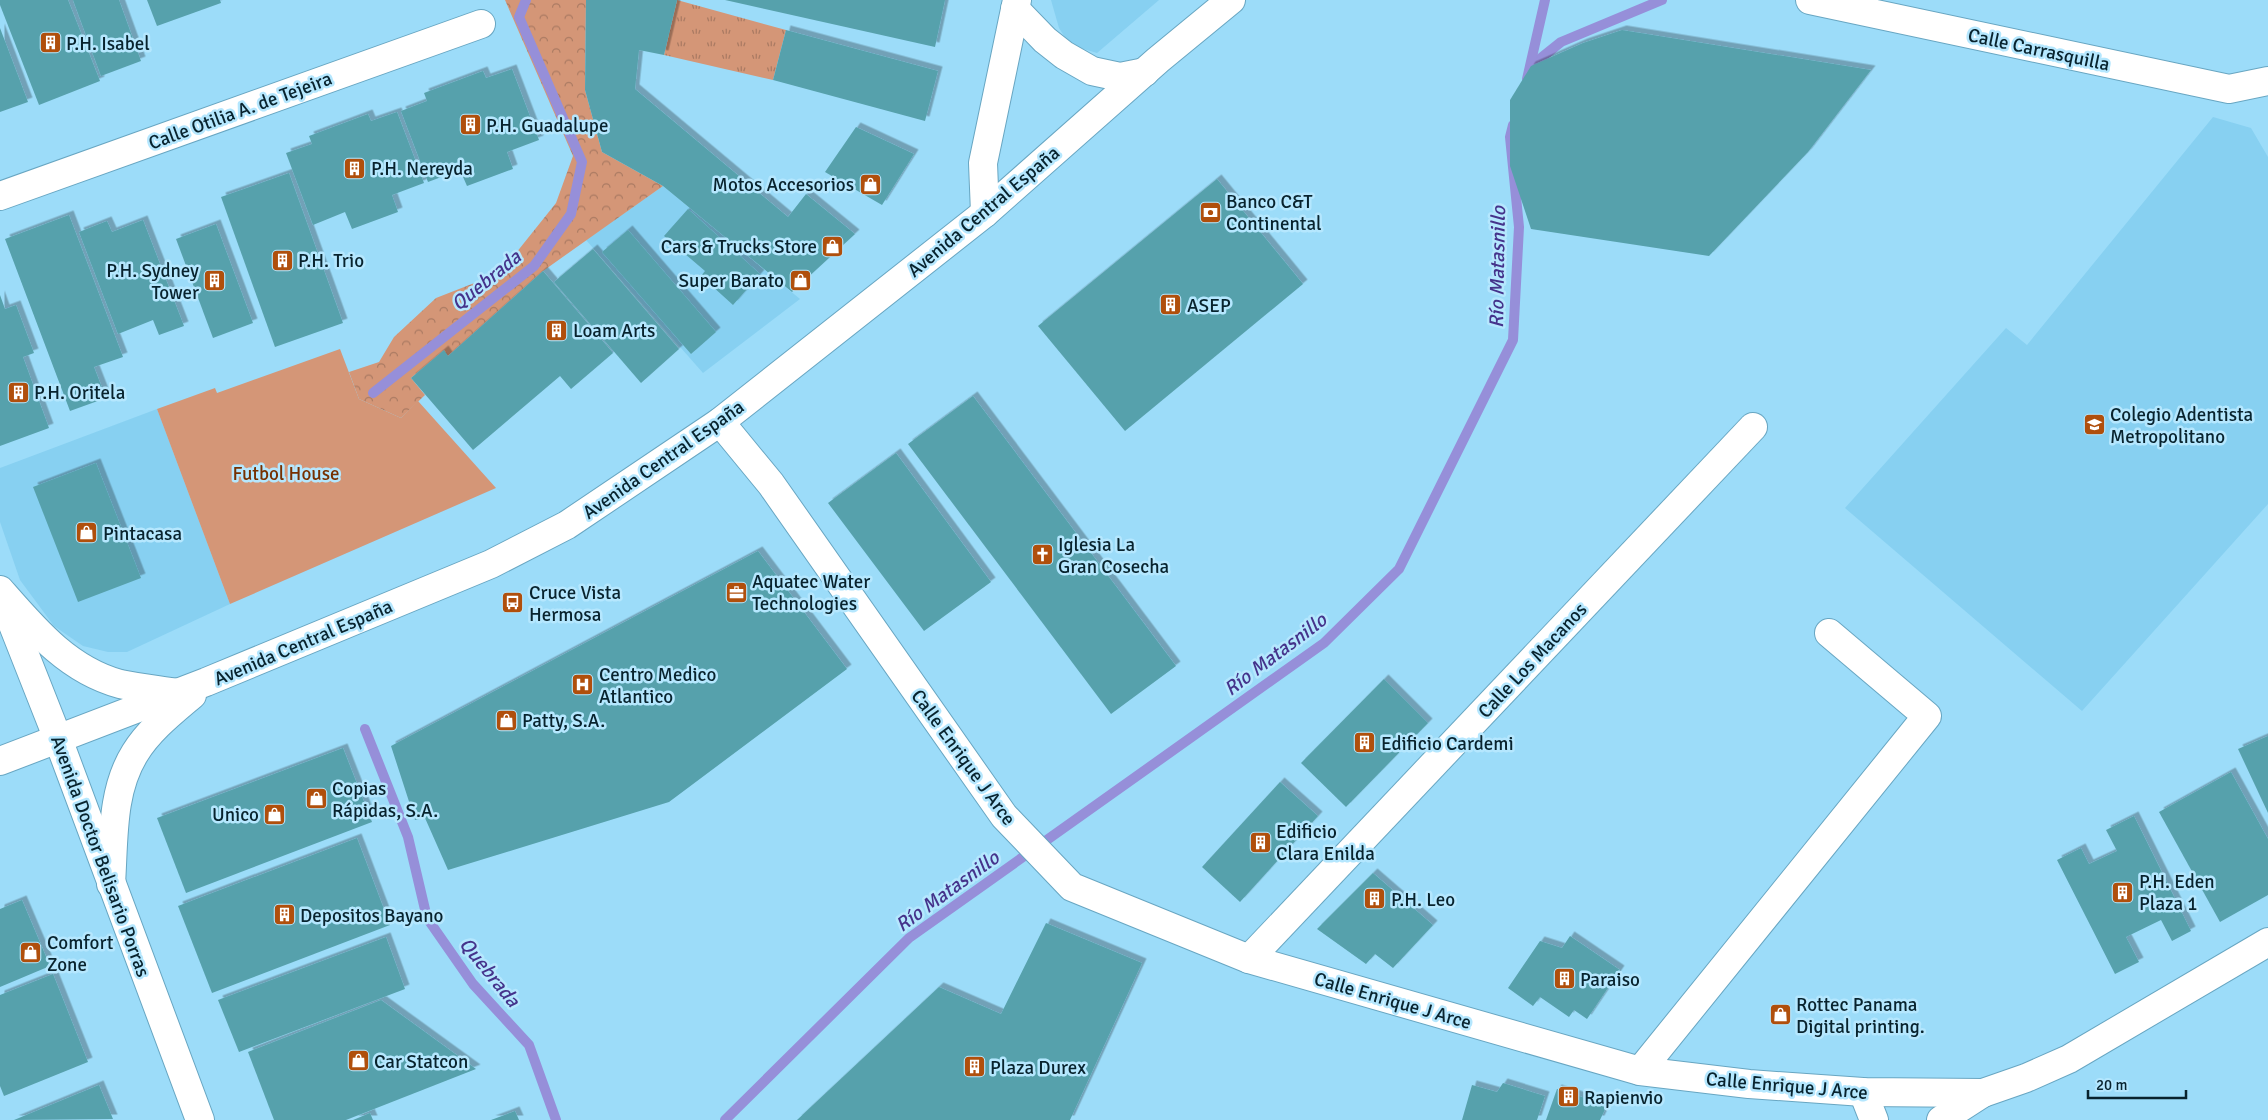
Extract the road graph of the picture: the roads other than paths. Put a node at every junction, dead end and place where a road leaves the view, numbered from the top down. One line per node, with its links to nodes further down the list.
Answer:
1 (1231, 0): 5 (street, Avenida Central España)
2 (1810, 0): 6 (street, Calle Carrasquilla)
3 (1016, 4): 5 (street); 8 (street)
4 (481, 24): 7 (street, Calle Otilia A. de Tejeira)
5 (1145, 72): 8 (street, Avenida Central España)
6 (2268, 81)
7 (0, 196)
8 (985, 213): 9 (street, Avenida Central España)
9 (720, 422): 13 (street, Avenida Central España); 19 (street, Calle Enrique J Arce)
10 (1752, 427): 19 (street, Calle Los Macanos)
11 (0, 591): 14 (street); 15 (street, Avenida Doctor Belisario Porras)
12 (1829, 633): 20 (street)
13 (206, 682): 14 (street, Avenida Central España); 17 (street)
14 (179, 693): 15 (street, Avenida Central España)
15 (58, 739): 16 (street, Avenida Central España); 17 (street, Avenida Doctor Belisario Porras)
16 (0, 761)
17 (111, 884): 23 (street, Avenida Doctor Belisario Porras)
18 (2268, 942): 22 (street, Calle Enrique J Arce)
19 (1249, 959): 20 (street, Calle Enrique J Arce)
20 (1640, 1071): 21 (street, Calle Enrique J Arce)
21 (1863, 1092): 22 (street, Calle Enrique J Arce); 24 (street)
22 (1983, 1093): 25 (street)
23 (200, 1120)
24 (1874, 1120)
25 (1941, 1120)

